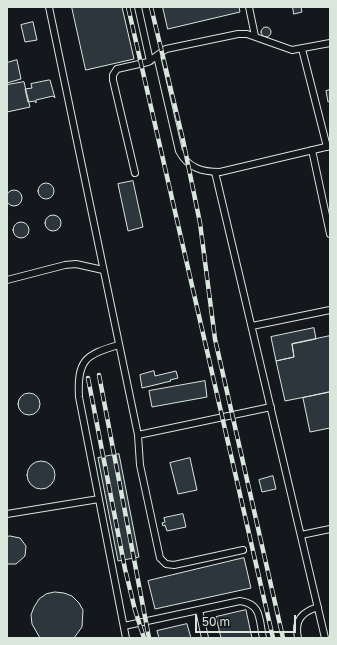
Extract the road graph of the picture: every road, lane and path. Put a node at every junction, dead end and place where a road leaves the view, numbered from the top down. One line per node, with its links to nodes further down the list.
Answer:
1 (49, 7): 14 (lane)
2 (138, 7): 8 (lane)
3 (248, 7): 4 (lane)
4 (255, 36): 6 (lane); 7 (lane)
5 (330, 42): 6 (lane)
6 (302, 50): 9 (lane)
7 (157, 56): 8 (lane); 11 (lane)
8 (150, 61): 12 (lane)
9 (328, 146): 10 (lane)
10 (312, 150): 11 (lane); 13 (lane)
11 (215, 172): 17 (lane)
12 (134, 173)
13 (330, 234)
14 (103, 270): 15 (lane); 18 (lane)
15 (7, 280)
16 (330, 310): 17 (lane)
17 (252, 326): 19 (lane)
18 (119, 345): 20 (lane); 21 (lane)
19 (271, 407): 20 (lane); 24 (lane)
20 (138, 435): 25 (lane)
21 (99, 499): 22 (lane); 28 (lane)
22 (7, 514)
23 (330, 529): 24 (lane)
24 (301, 535): 26 (lane)
25 (242, 550)
26 (318, 607): 32 (lane); 33 (lane)
27 (199, 610): 28 (lane); 30 (lane); 31 (lane)
28 (124, 626): 29 (lane)
29 (126, 638)
30 (205, 638)
31 (262, 638)
32 (298, 638)
33 (325, 638)

